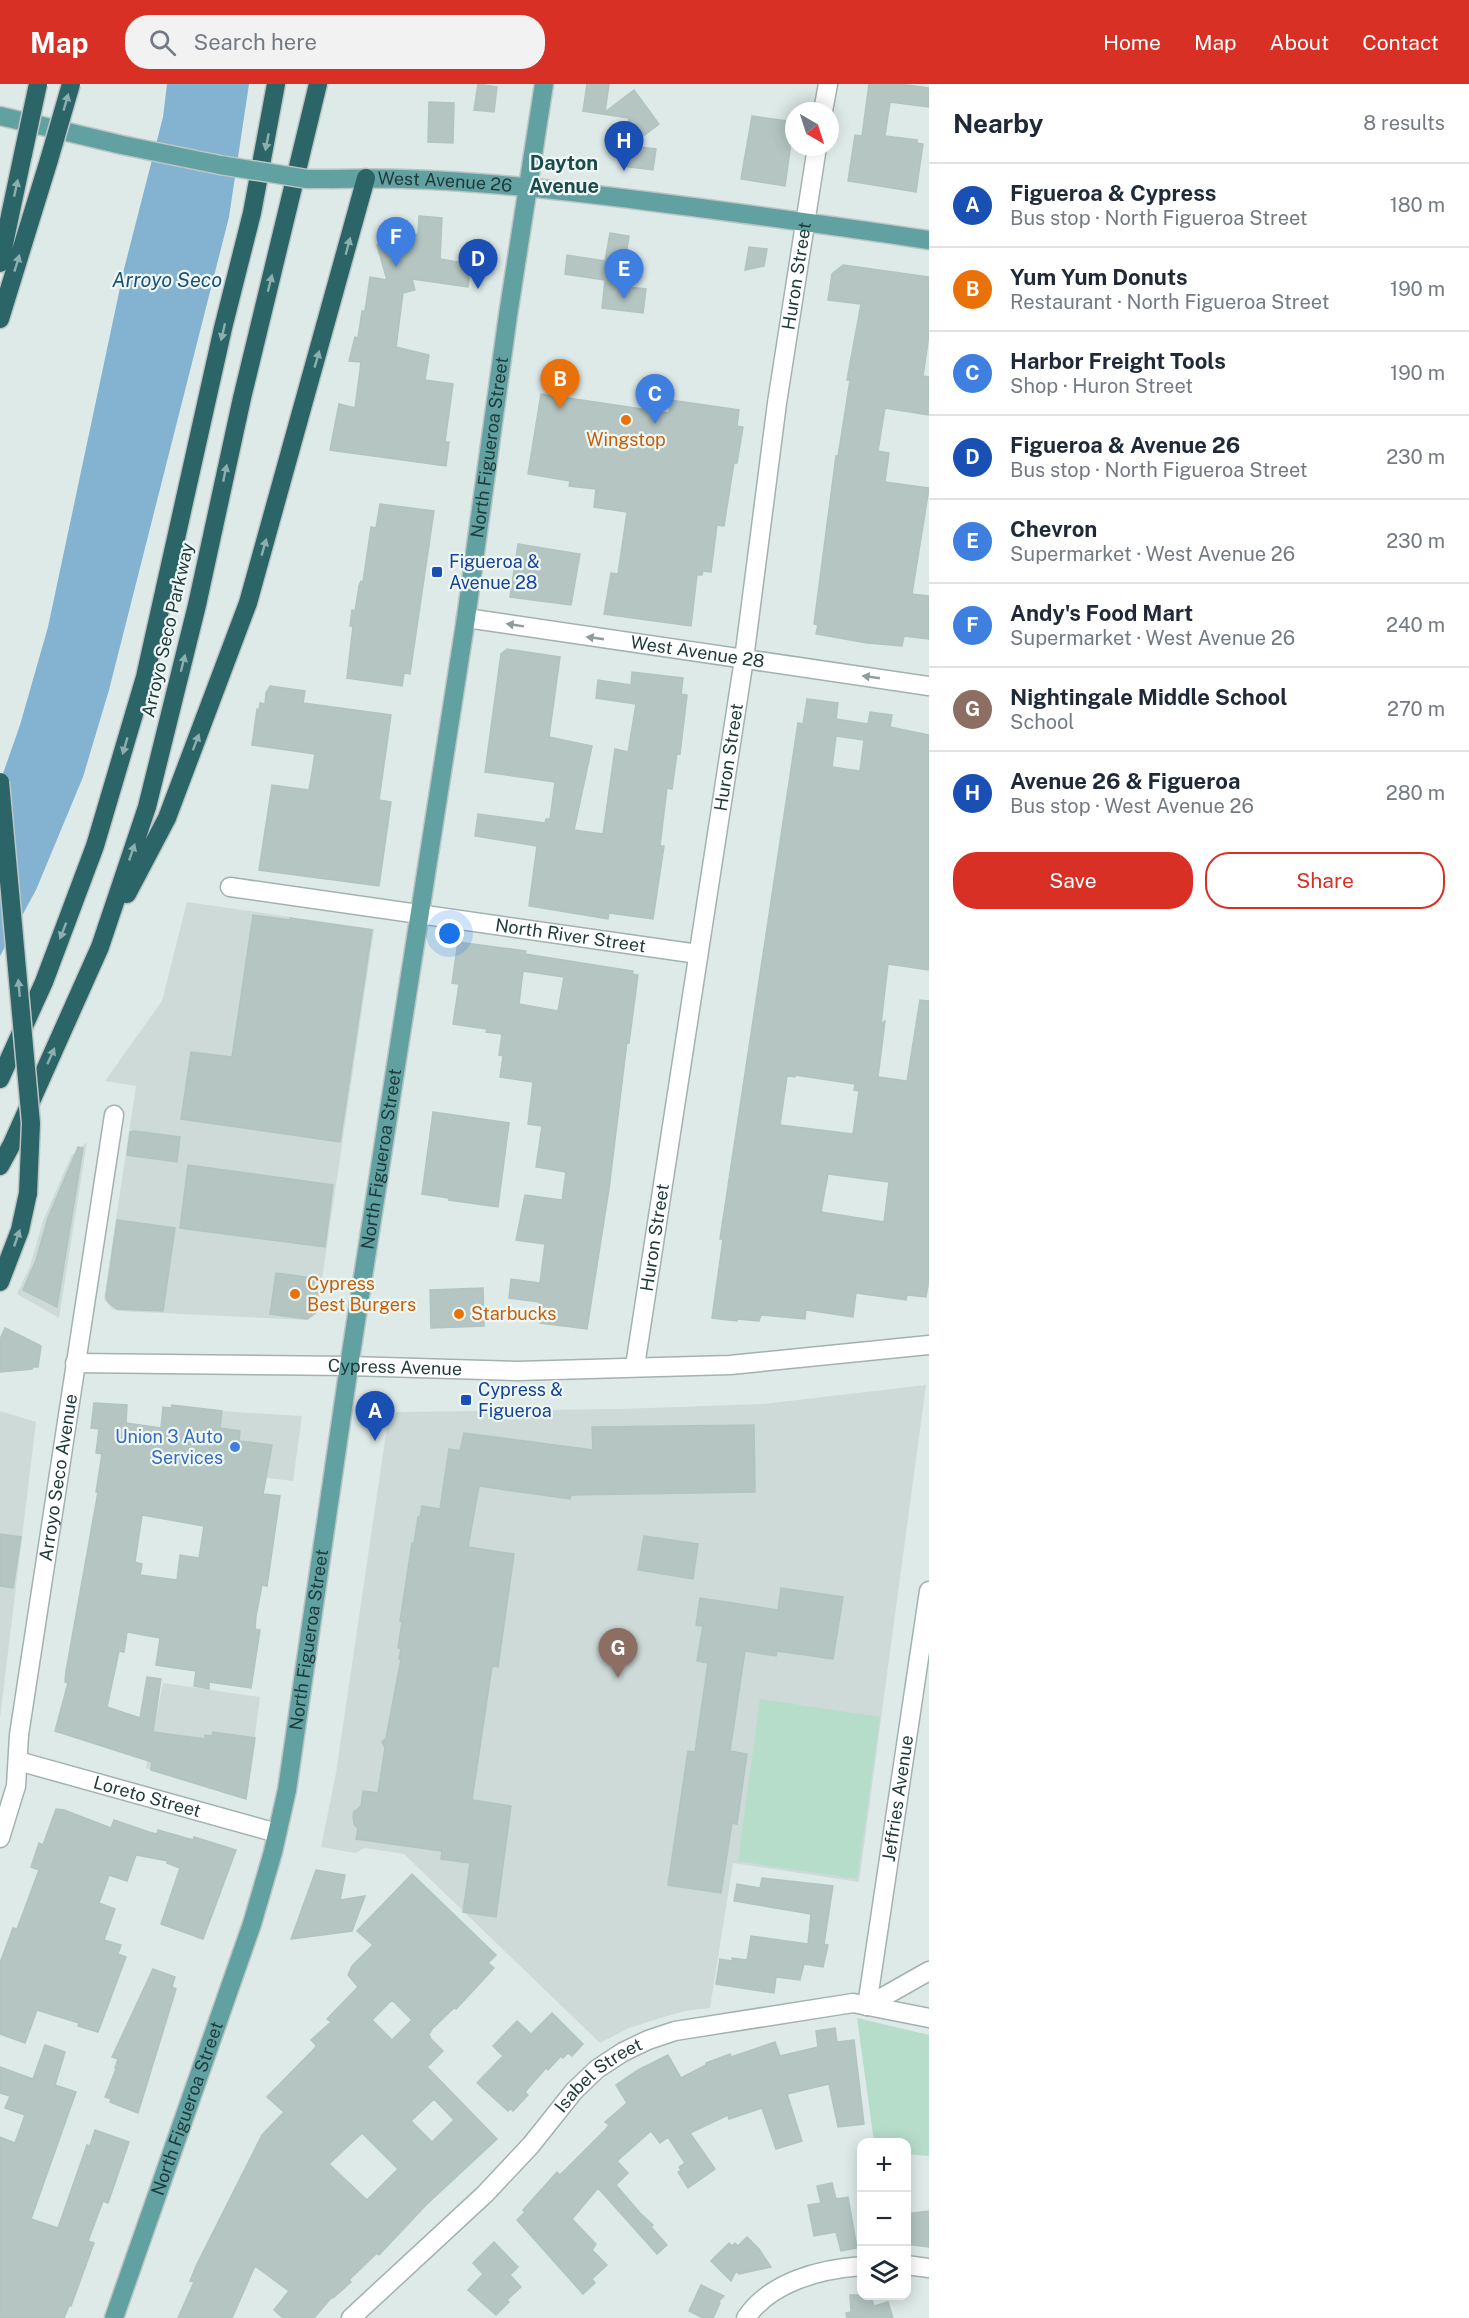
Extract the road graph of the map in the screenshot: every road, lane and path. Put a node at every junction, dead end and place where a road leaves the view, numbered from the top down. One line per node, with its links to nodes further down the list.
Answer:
1 (38, 84): 14 (highway, one-way to 1, bridge)
2 (71, 84): 15 (highway, one-way to 2, bridge)
3 (276, 84): 24 (highway, Arroyo Seco Parkway, one-way to 24)
4 (318, 84): 22 (highway, Arroyo Seco Parkway, one-way to 4)
5 (544, 84): 11 (main road, North Figueroa Street)
6 (828, 84): 7 (street)
7 (825, 102)
8 (0, 116): 10 (main road, West Avenue 26, bridge)
9 (816, 156): 12 (street, Huron Street)
10 (366, 178): 11 (main road, West Avenue 26); 22 (highway, one-way to 10)
11 (528, 187): 12 (main road, West Avenue 26); 16 (main road, North Figueroa Street)
12 (805, 221): 13 (main road, West Avenue 26); 17 (street, Huron Street)
13 (929, 240)
14 (0, 263)
15 (0, 319)
16 (466, 618): 17 (street, West Avenue 28, one-way to 16); 21 (main road, North Figueroa Street)
17 (744, 659): 18 (street, West Avenue 28, one-way to 17); 23 (street, Huron Street)
18 (929, 686)
19 (0, 782): 27 (highway, one-way to 19, bridge)
20 (230, 887): 21 (street, North River Street)
21 (419, 914): 23 (street, North River Street); 30 (main road, North Figueroa Street)
22 (100, 947): 26 (highway, Arroyo Seco Parkway, one-way to 22)
23 (698, 954): 31 (street, Huron Street)
24 (0, 1079)
25 (114, 1115): 29 (street, Arroyo Seco Avenue)
26 (0, 1166)
27 (0, 1282)
28 (929, 1345): 31 (street, Cypress Avenue)
29 (75, 1363): 30 (street, Cypress Avenue); 33 (street, Arroyo Seco Avenue)
30 (349, 1366): 31 (street, Cypress Avenue); 34 (main road, North Figueroa Street)
31 (635, 1366)
32 (929, 1591): 37 (street, Jeffries Avenue)
33 (18, 1761): 34 (street, Loreto Street); 35 (street, Arroyo Seco Avenue)
34 (277, 1833): 43 (main road, North Figueroa Street)
35 (0, 1838)
36 (929, 1971): 37 (street)
37 (867, 2006): 38 (street, Isabel Street); 42 (street, Isabel Street)
38 (929, 2018)
39 (911, 2266): 41 (street)
40 (857, 2267): 45 (street)
41 (929, 2268)
42 (353, 2316): 44 (street)
43 (114, 2318)
44 (375, 2318)
45 (746, 2318)

